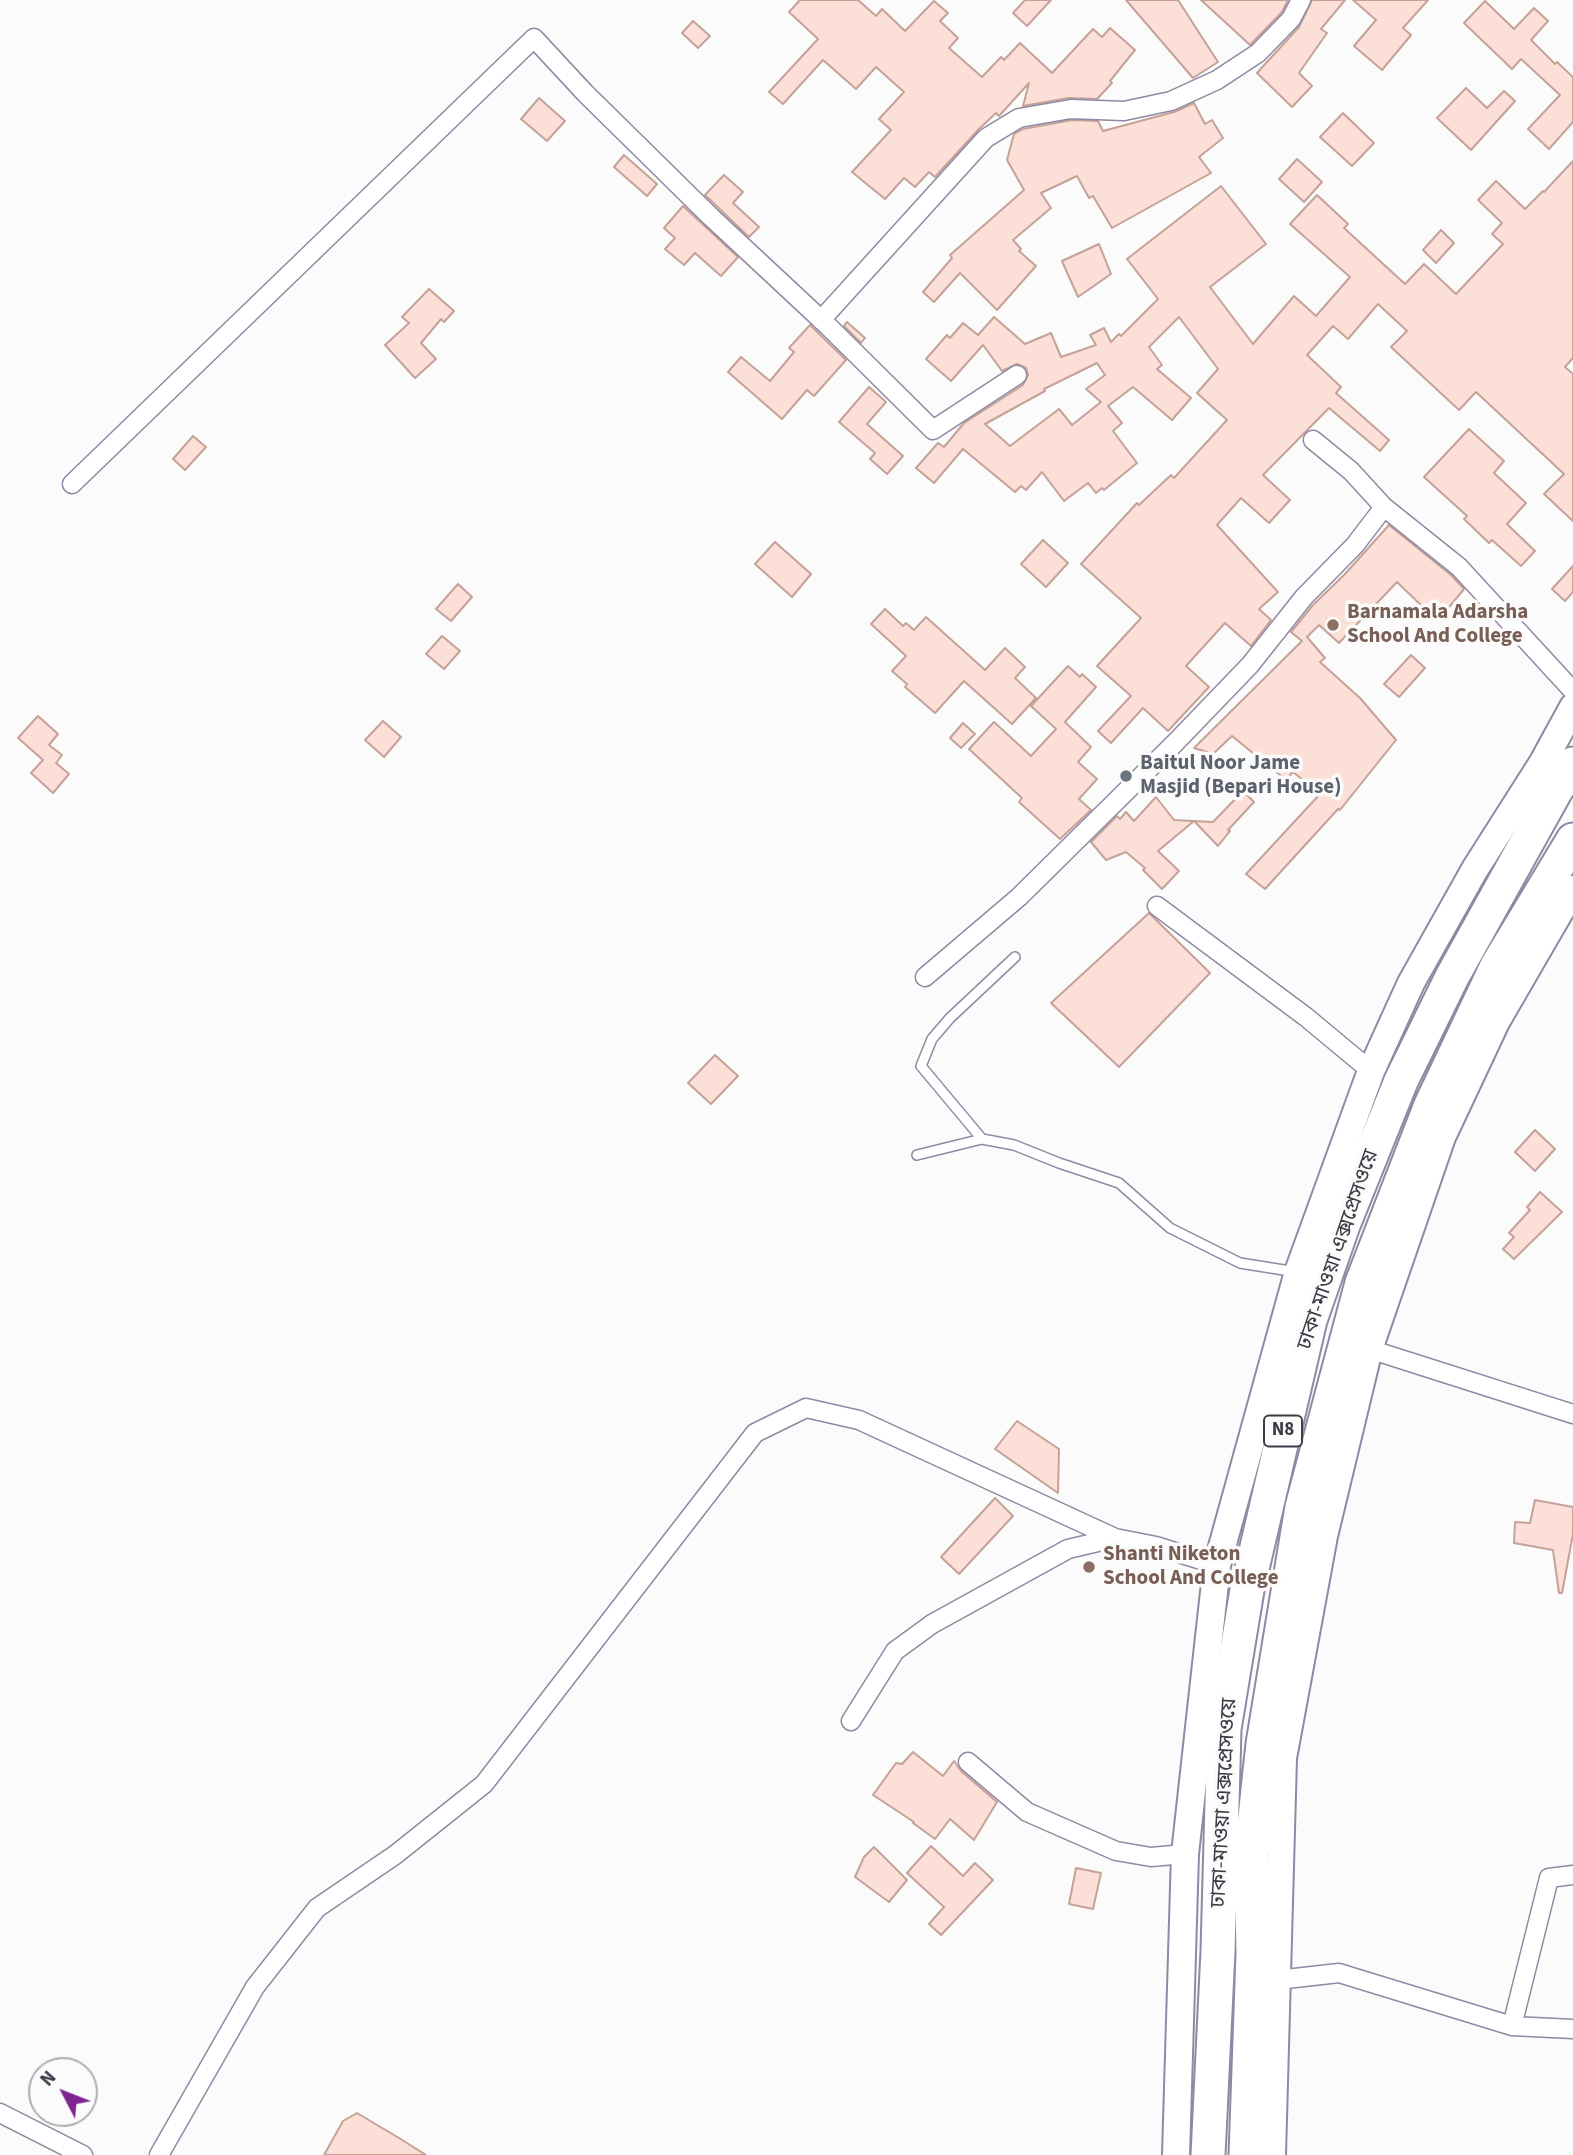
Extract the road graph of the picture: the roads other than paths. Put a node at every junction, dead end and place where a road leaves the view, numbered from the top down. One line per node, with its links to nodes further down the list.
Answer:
1 (1301, 0): 2 (street)
2 (821, 320): 3 (street); 5 (street)
3 (1017, 375)
4 (1313, 440): 6 (street)
5 (72, 484)
6 (1384, 507): 7 (street); 14 (street)
7 (1573, 691)
8 (1573, 707): 15 (main road)
9 (1573, 764): 34 (highway, ঢাকা-মাওয়া এক্সপ্রেসওয়ে / N8)
10 (1573, 840): 35 (highway, ঢাকা-মাওয়া এক্সপ্রেসওয়ে / N8)
11 (1573, 889): 19 (main road)
12 (1157, 906): 15 (street)
13 (1016, 957): 16 (lane)
14 (925, 978)
15 (1371, 1071): 18 (main road)
16 (982, 1139): 17 (lane); 18 (lane)
17 (917, 1155)
18 (1298, 1272): 22 (main road)
19 (1369, 1349): 20 (street); 27 (main road)
20 (1573, 1415)
21 (1115, 1538): 22 (street); 23 (street); 32 (street)
22 (1217, 1565): 25 (main road)
23 (850, 1721)
24 (968, 1762): 25 (street)
25 (1185, 1854): 33 (main road)
26 (1573, 1875): 28 (street)
27 (1277, 1980): 28 (street); 36 (main road)
28 (1512, 2026): 29 (street)
29 (1573, 2029)
30 (0, 2113): 31 (street)
31 (83, 2155)
32 (159, 2155)
33 (1176, 2155)
34 (1208, 2155)
35 (1247, 2155)
36 (1272, 2155)

